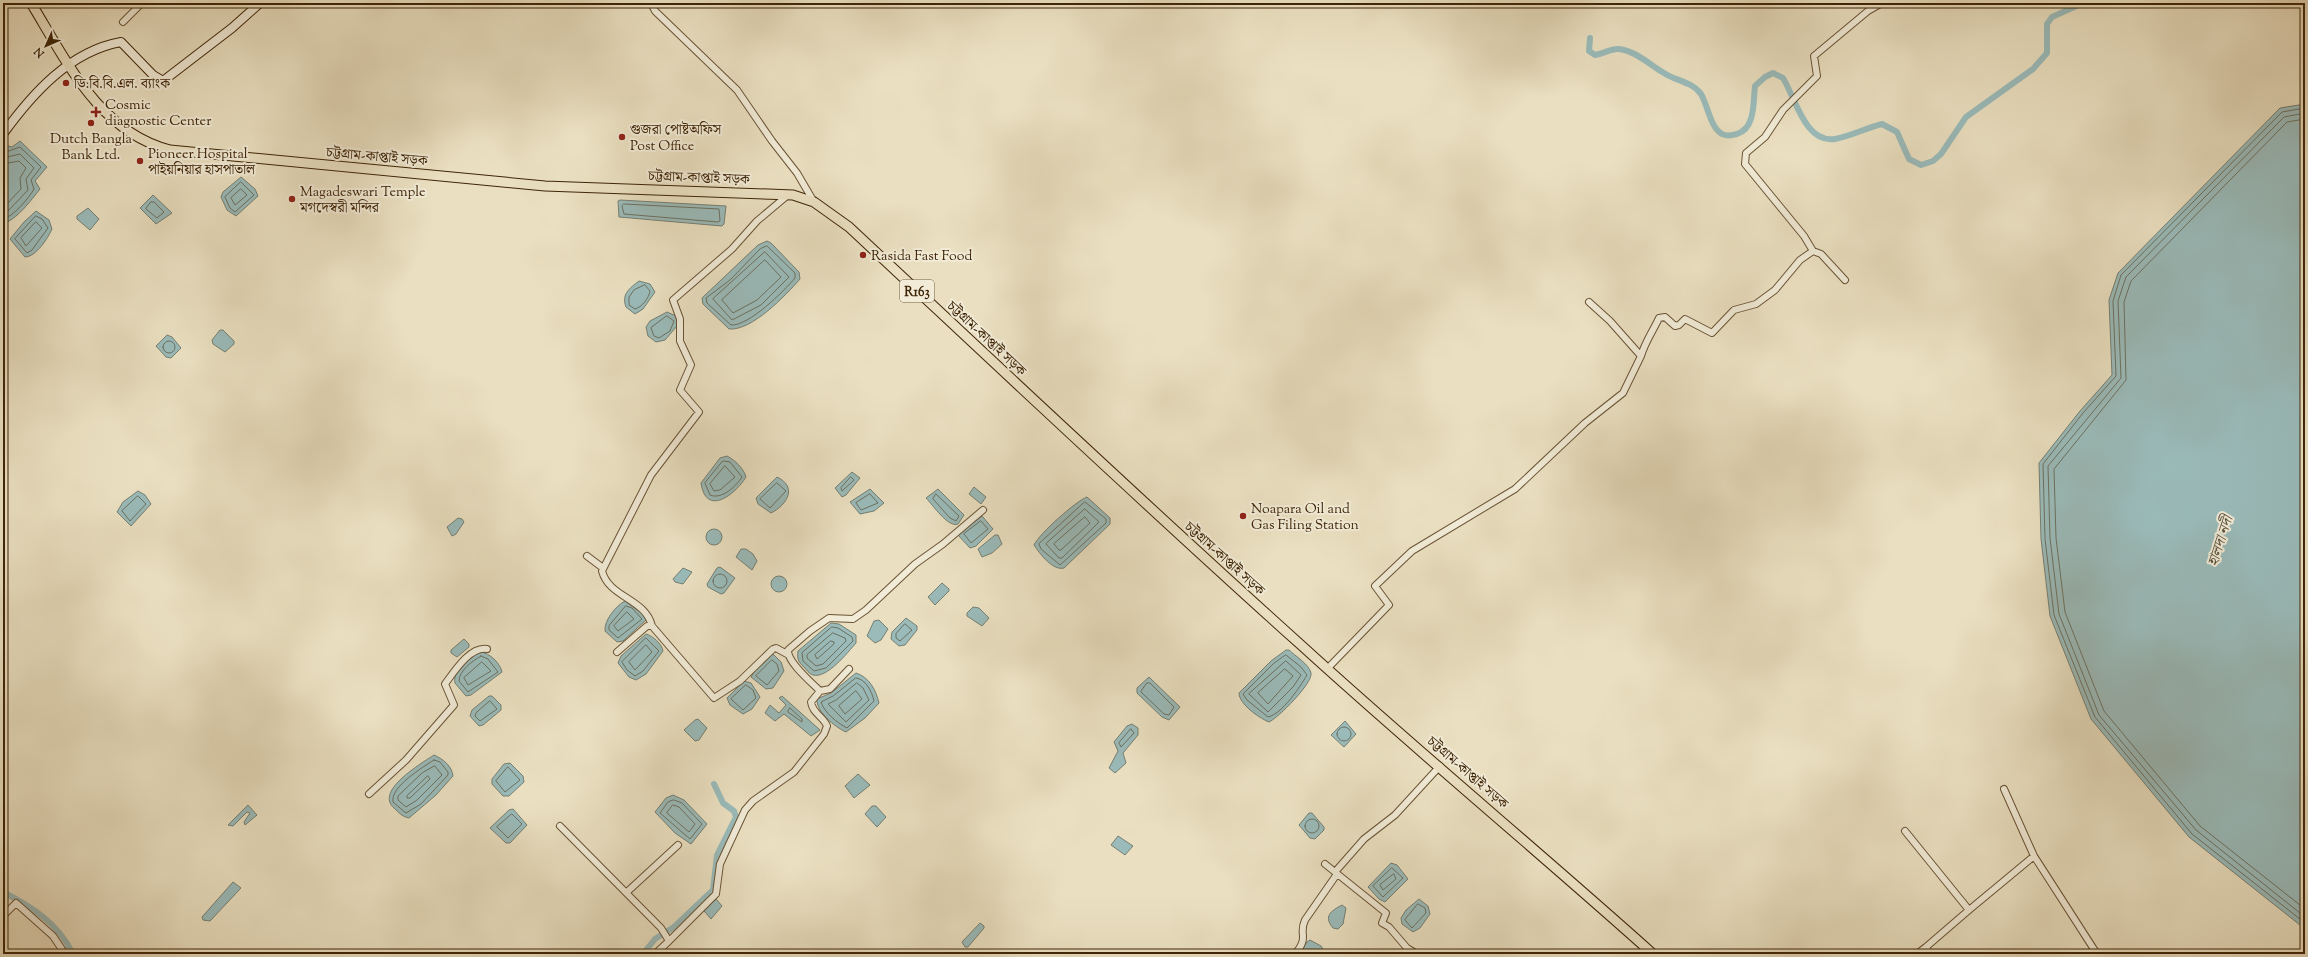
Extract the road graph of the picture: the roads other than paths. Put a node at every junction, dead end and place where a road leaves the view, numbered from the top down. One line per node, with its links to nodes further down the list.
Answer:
1 (31, 3): 7 (main road, চট্টগ্রাম-কাপ্তাই সড়ক / R163)
2 (142, 3): 6 (street)
3 (260, 3): 7 (main road)
4 (651, 3): 10 (street)
5 (1882, 3): 11 (street)
6 (123, 22)
7 (68, 66): 8 (main road); 9 (main road, চট্টগ্রাম-কাপ্তাই সড়ক / R163)
8 (3, 134)
9 (788, 195): 10 (main road, চট্টগ্রাম-কাপ্তাই সড়ক / R163); 17 (street)
10 (814, 202): 23 (main road, চট্টগ্রাম-কাপ্তাই সড়ক / R163)
11 (1813, 251): 12 (street); 14 (street)
12 (1845, 280)
13 (1589, 302): 14 (street)
14 (1641, 356): 23 (street)
15 (983, 510): 21 (street)
16 (586, 556): 17 (street)
17 (603, 568): 18 (street)
18 (652, 626): 20 (street); 21 (street)
19 (487, 649): 27 (street)
20 (617, 652)
21 (787, 654): 24 (street)
22 (849, 669): 24 (street)
23 (1327, 669): 25 (main road, চট্টগ্রাম-কাপ্তাই সড়ক / R163)
24 (820, 691): 37 (street)
25 (1440, 766): 33 (street); 43 (main road, চট্টগ্রাম-কাপ্তাই সড়ক / R163)
26 (2004, 789): 31 (street)
27 (369, 794)
28 (560, 826): 34 (street)
29 (1904, 831): 35 (street)
30 (678, 845): 34 (street)
31 (2034, 856): 35 (street); 46 (street)
32 (1325, 864): 33 (street)
33 (1336, 873): 41 (street); 42 (street)
34 (627, 892): 37 (street)
35 (1969, 910): 38 (street)
36 (3, 916): 39 (street)
37 (669, 941): 40 (street)
38 (1926, 947): 44 (street); 45 (street)
39 (65, 954)
40 (655, 954)
41 (1295, 954)
42 (1417, 954)
43 (1653, 954)
44 (1917, 954)
45 (1930, 954)
46 (2098, 954)

